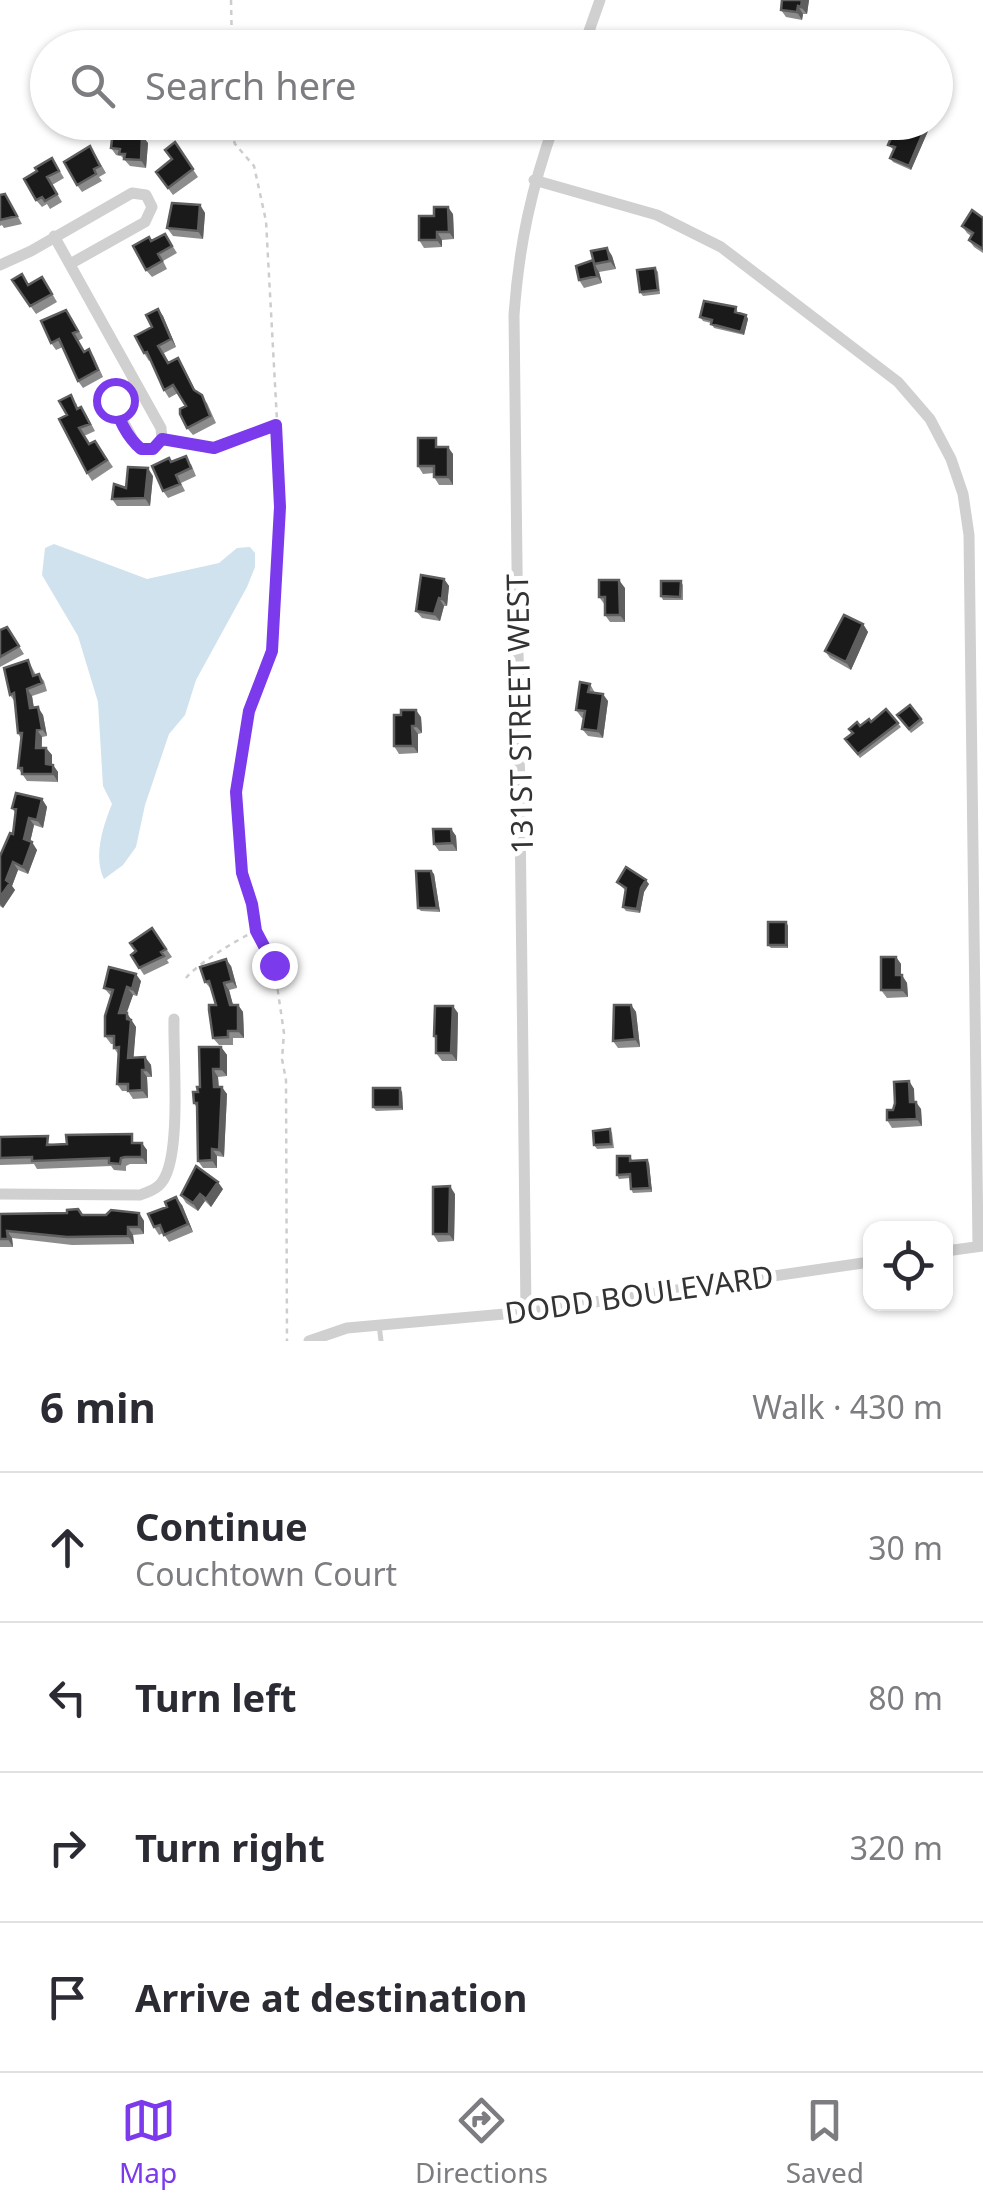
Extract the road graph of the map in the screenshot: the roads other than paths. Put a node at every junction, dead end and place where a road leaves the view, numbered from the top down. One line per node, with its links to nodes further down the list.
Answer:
1 (600, 0): 2 (street)
2 (589, 30)
3 (548, 140): 4 (street, 131ST STREET WEST)
4 (534, 180): 9 (street); 15 (street, 131ST STREET WEST)
5 (54, 236): 6 (street); 6 (street); 7 (street)
6 (70, 264): 8 (street)
7 (0, 265)
8 (136, 383): 8 (street)
9 (977, 606): 12 (street)
10 (174, 1019): 11 (street)
11 (0, 1194)
12 (981, 1246): 13 (street)
13 (953, 1250)
14 (863, 1263): 15 (street, DODD BOULEVARD)
15 (526, 1312): 16 (street, DODD BOULEVARD)
16 (379, 1324): 17 (street, DODD BOULEVARD); 18 (lane)
17 (309, 1341)
18 (380, 1341)

